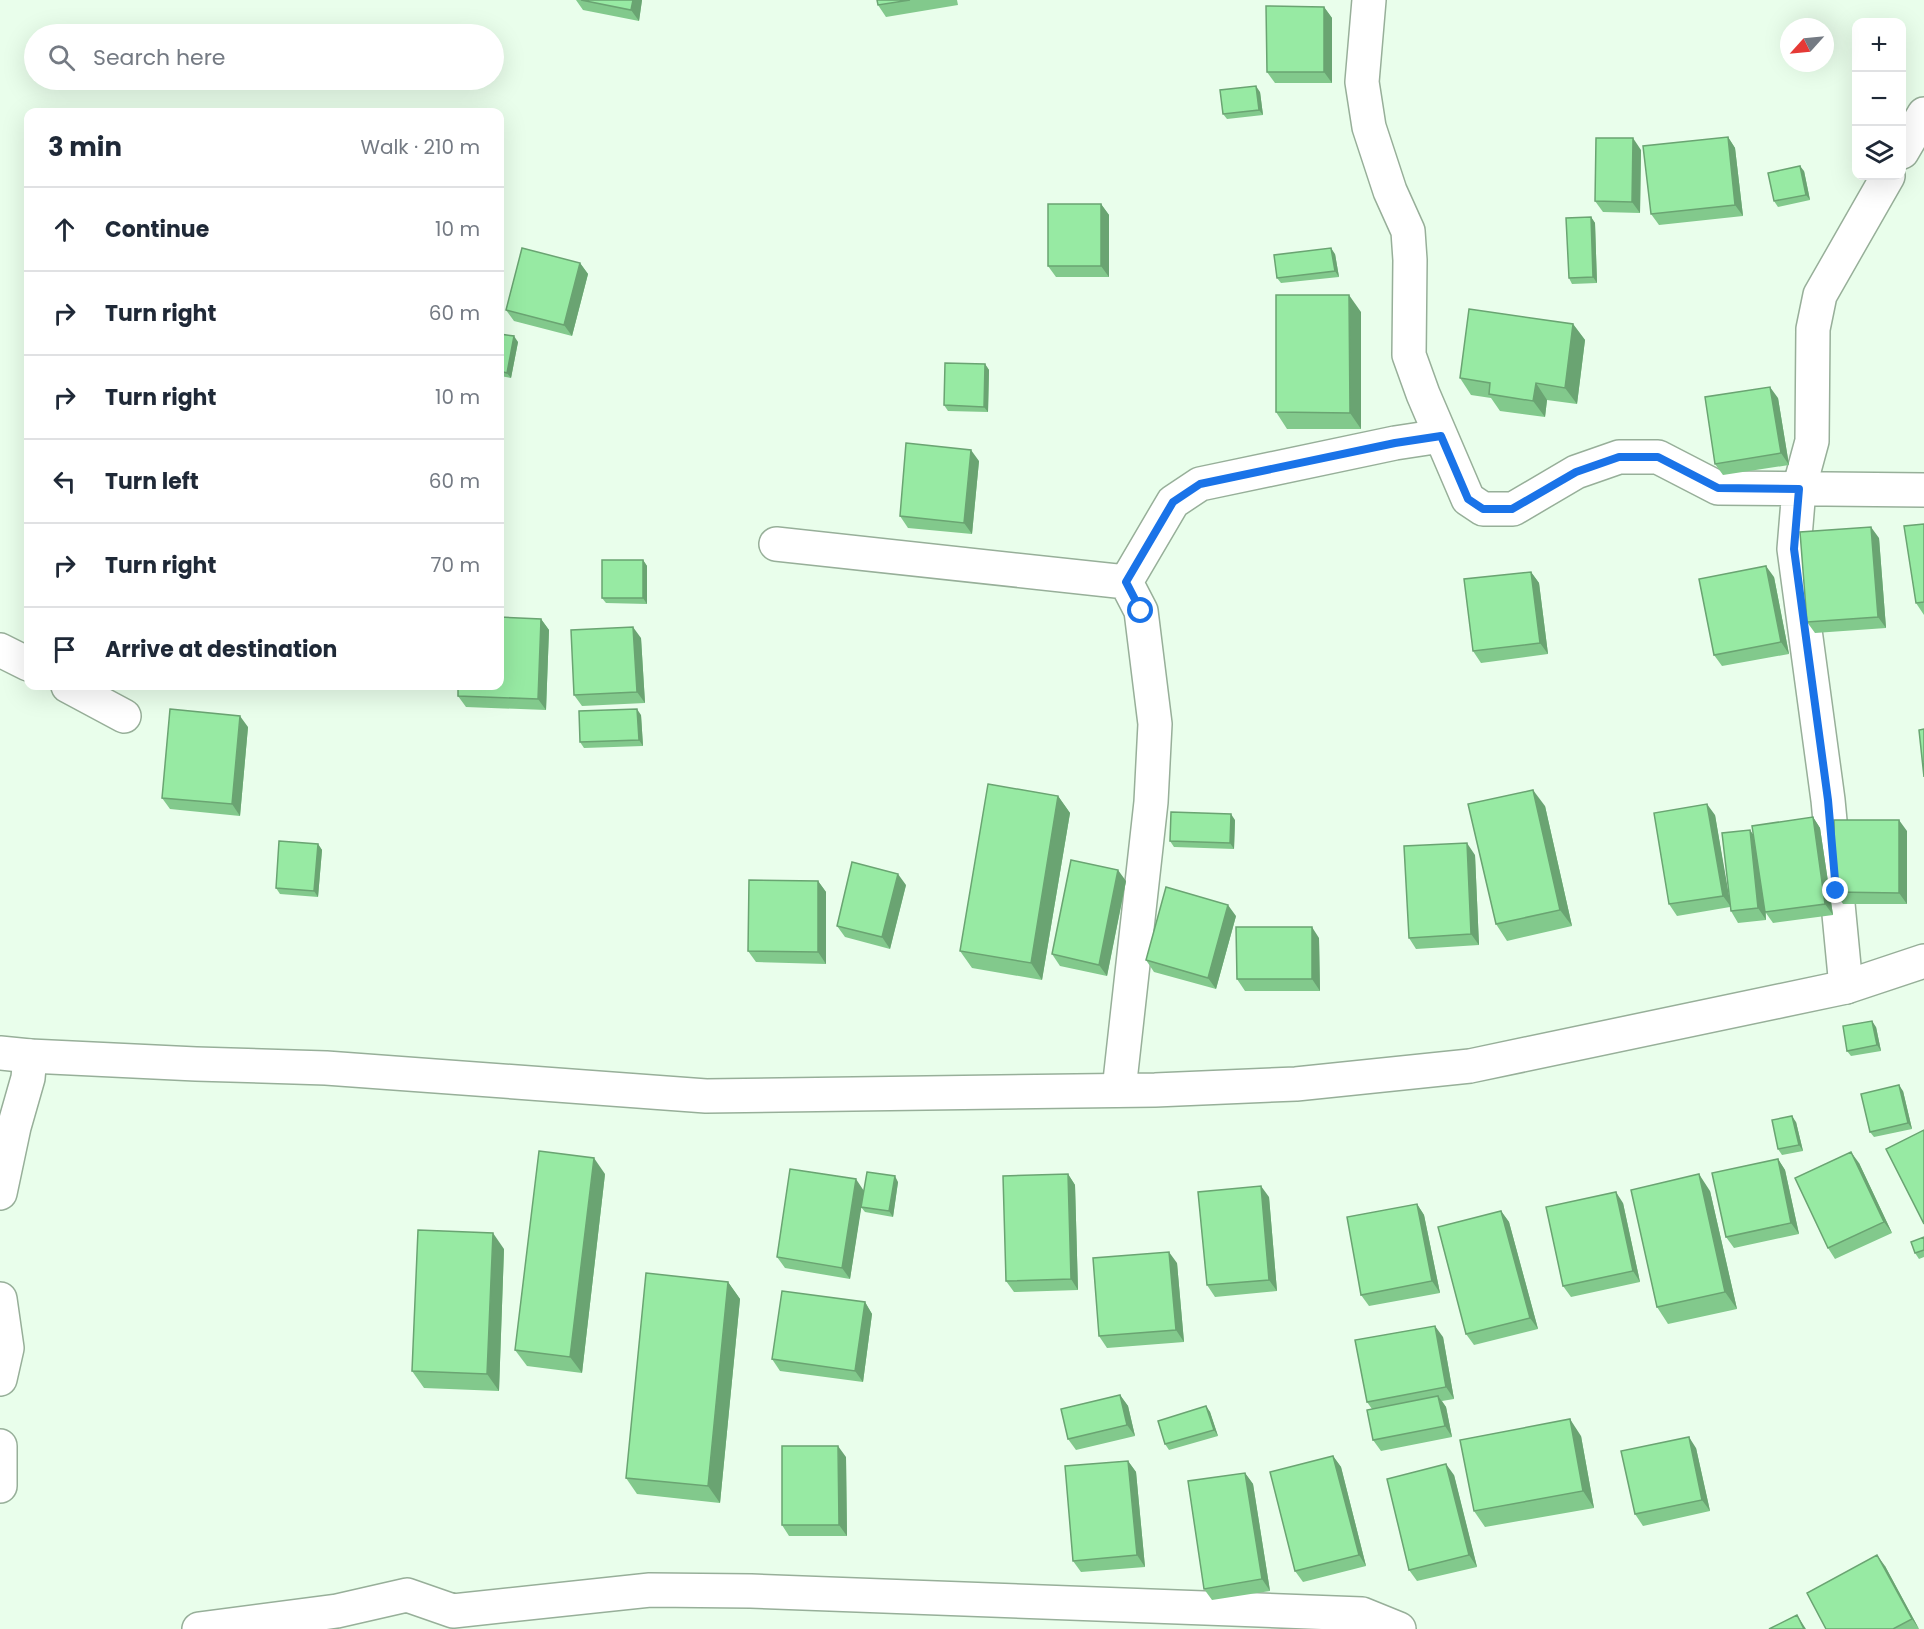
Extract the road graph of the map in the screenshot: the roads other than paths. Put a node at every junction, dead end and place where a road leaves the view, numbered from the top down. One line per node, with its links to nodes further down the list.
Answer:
1 (1369, 0): 5 (street)
2 (1924, 114): 3 (street)
3 (1906, 145)
4 (1886, 180): 6 (street)
5 (1441, 436): 6 (street); 9 (street)
6 (1799, 489): 7 (street); 15 (street)
7 (1924, 490)
8 (776, 544): 9 (street)
9 (1126, 582): 17 (street)
10 (0, 650): 11 (street)
11 (24, 662)
12 (75, 690): 13 (street)
13 (124, 716)
14 (1924, 961): 15 (street)
15 (1846, 987): 17 (street)
16 (15, 1055): 17 (street); 18 (street)
17 (1119, 1090)
18 (0, 1193)
19 (0, 1299): 20 (street)
20 (0, 1379)
21 (0, 1446): 22 (street)
22 (0, 1486)
23 (199, 1629): 24 (street)
24 (1398, 1629)

